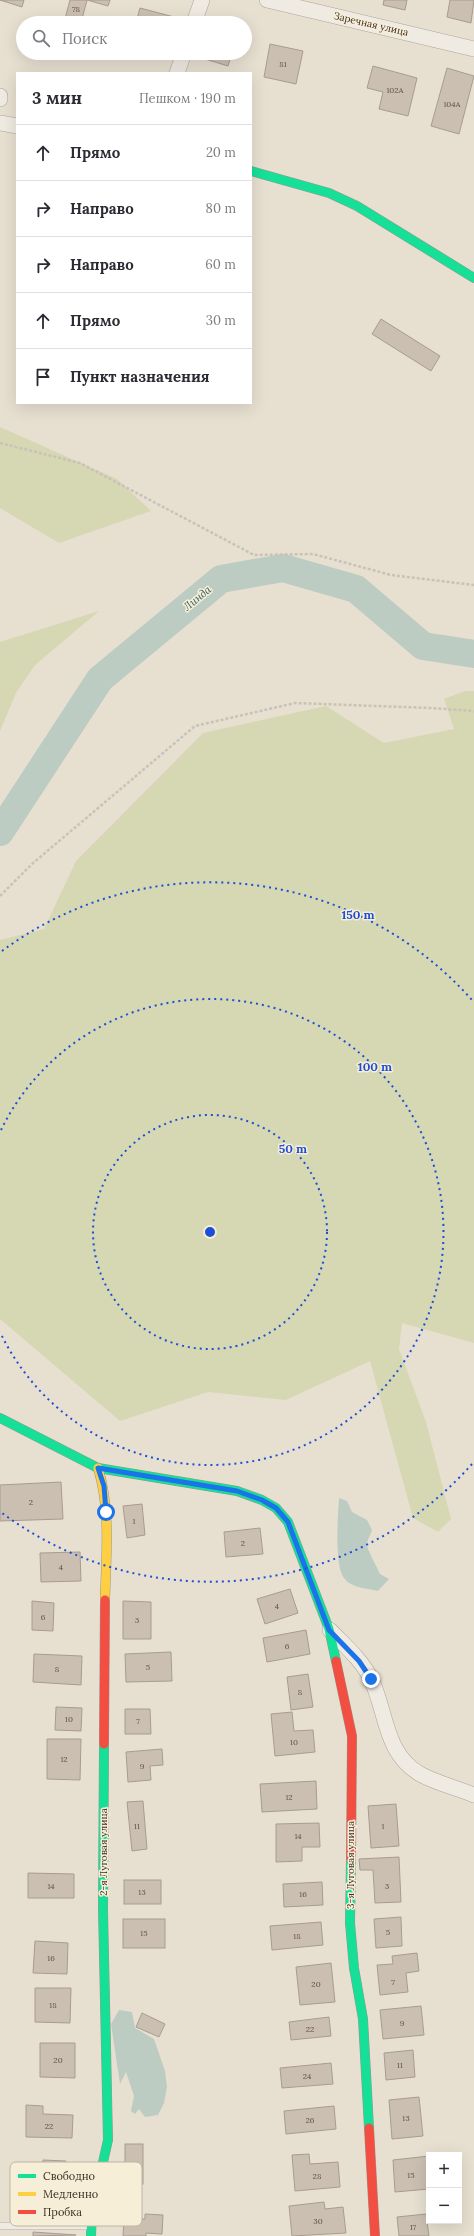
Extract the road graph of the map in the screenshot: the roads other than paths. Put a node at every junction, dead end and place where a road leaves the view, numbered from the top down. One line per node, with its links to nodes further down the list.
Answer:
1 (202, 0): 3 (street)
2 (267, 0): 4 (street, Заречная улица)
3 (196, 16)
4 (474, 49)
5 (182, 60): 6 (street)
6 (177, 72)
7 (0, 96): 8 (street)
8 (0, 99)
9 (0, 123): 10 (street)
10 (16, 126)
11 (252, 171): 12 (street)
12 (471, 276)
13 (0, 1418): 14 (street)
14 (98, 1468): 15 (street, 3-я Луговая улица); 17 (street, 2-я Луговая улица)
15 (329, 1630): 16 (street); 21 (street, 3-я Луговая улица)
16 (474, 1795)
17 (103, 2162)
18 (0, 2226): 19 (lane)
19 (91, 2226): 20 (street, 2-я Луговая улица)
20 (91, 2236)
21 (375, 2236)

